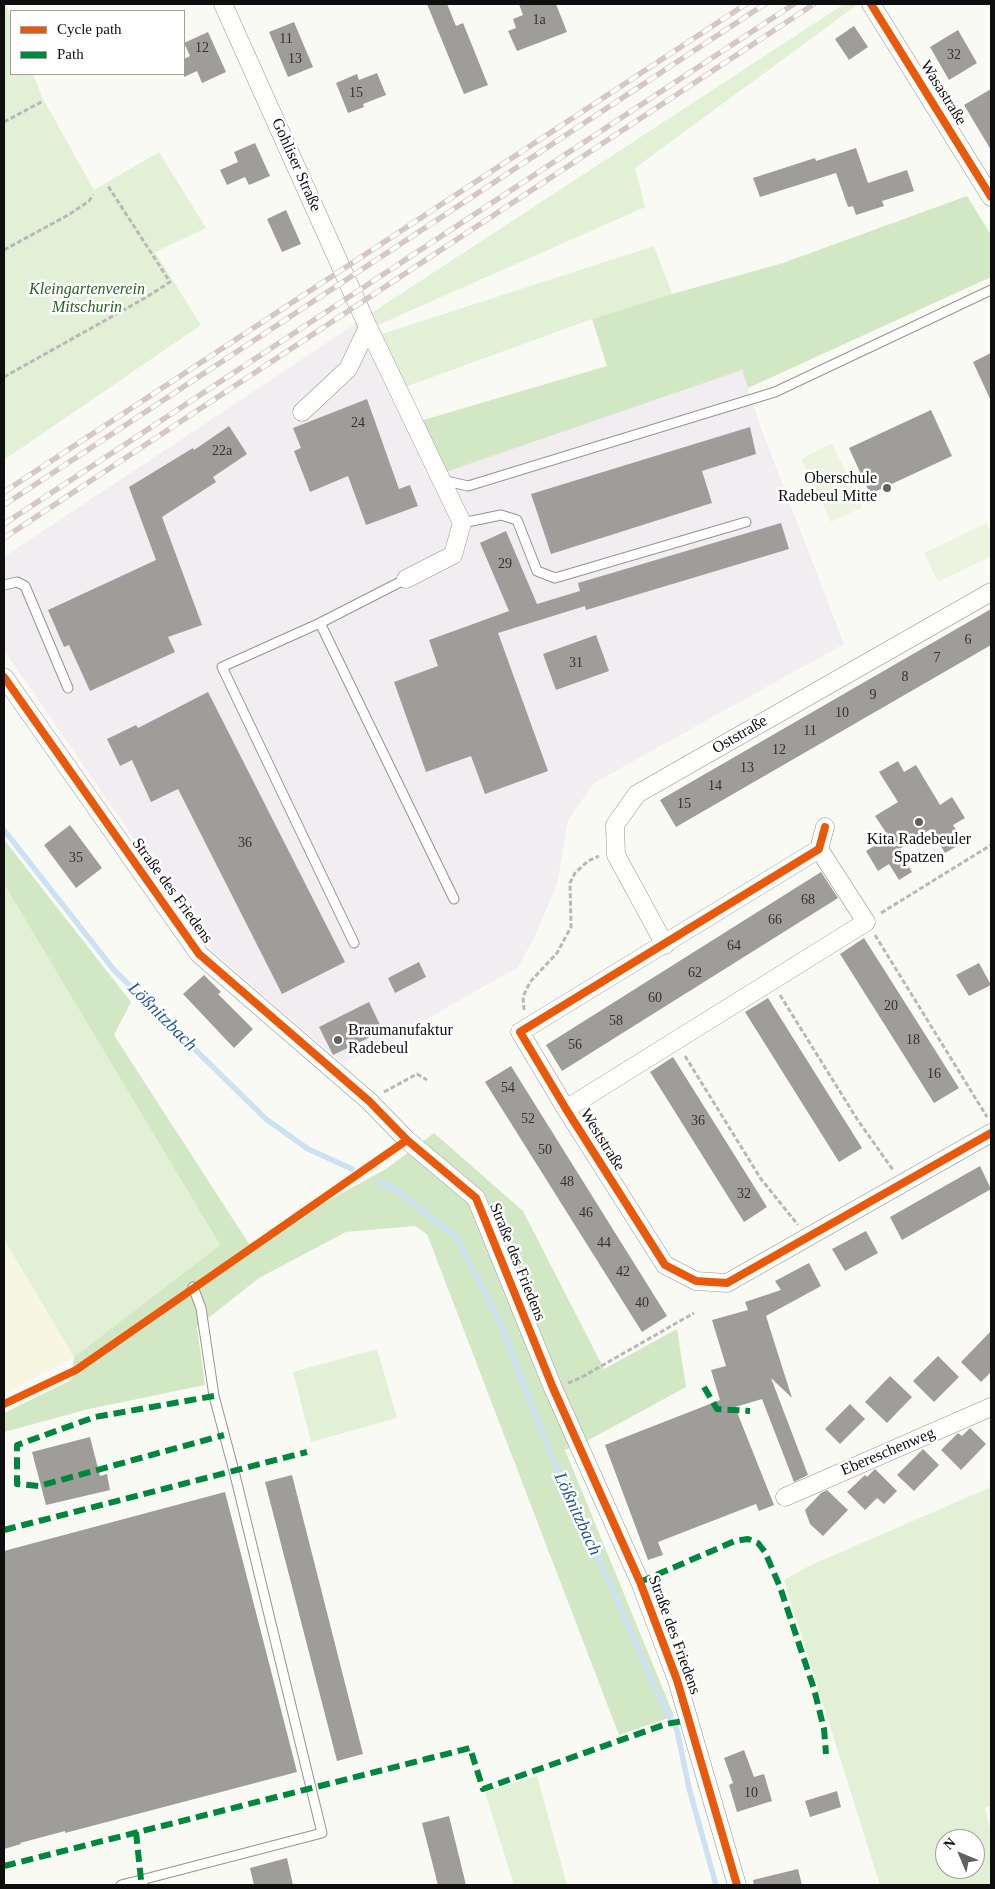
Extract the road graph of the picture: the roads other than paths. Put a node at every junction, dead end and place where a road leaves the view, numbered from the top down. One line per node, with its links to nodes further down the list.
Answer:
1 (223, 4): 5 (street, Gohliser Straße)
2 (871, 4): 3 (street, Wasastraße)
3 (989, 187)
4 (991, 290): 7 (lane)
5 (368, 326): 6 (street); 7 (street, Gohliser Straße)
6 (302, 412)
7 (442, 480): 9 (street, Gohliser Straße)
8 (746, 522): 9 (lane)
9 (462, 523): 10 (street)
10 (406, 579): 13 (lane)
11 (4, 585): 15 (lane)
12 (991, 592): 20 (street, Oststraße)
13 (320, 624): 18 (lane); 19 (lane)
14 (4, 677): 28 (street, Straße des Friedens)
15 (68, 688)
16 (825, 827): 17 (street)
17 (819, 849): 20 (street); 21 (street, Weststraße)
18 (454, 899)
19 (354, 943)
20 (665, 944): 21 (street, Weststraße)
21 (566, 1110): 22 (street, Weststraße)
22 (991, 1133)
23 (193, 1287): 26 (lane)
24 (991, 1408): 25 (street, Ebereschenweg)
25 (784, 1497)
26 (142, 1883): 27 (lane)
27 (121, 1885)
28 (737, 1885)

